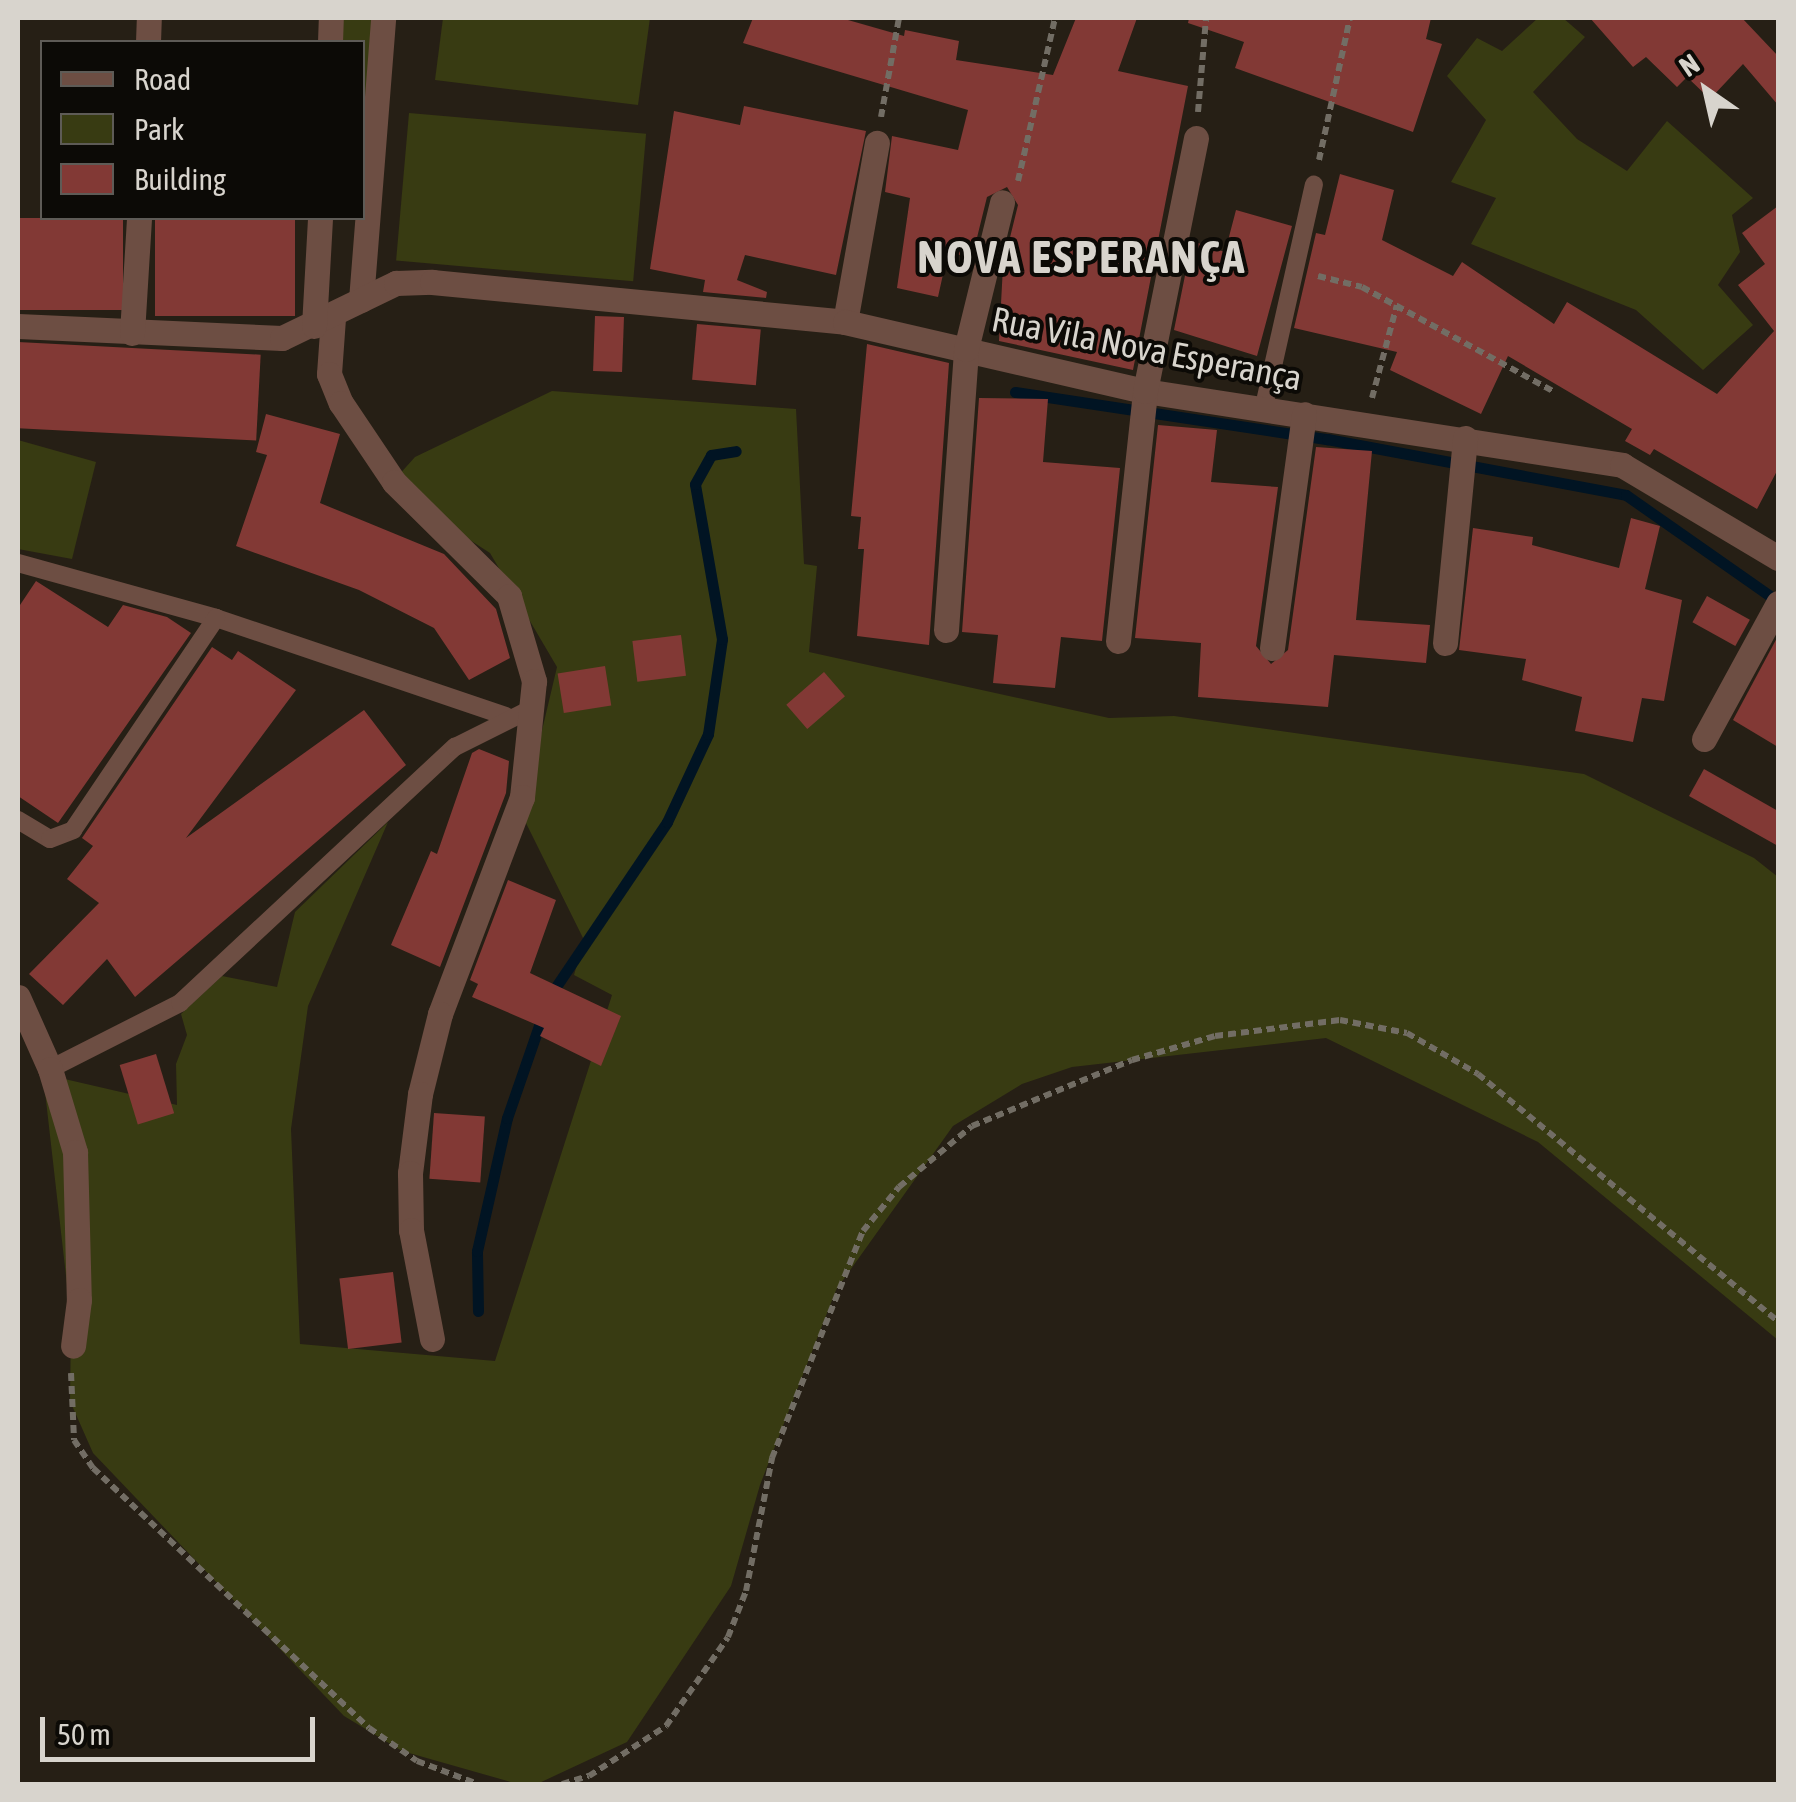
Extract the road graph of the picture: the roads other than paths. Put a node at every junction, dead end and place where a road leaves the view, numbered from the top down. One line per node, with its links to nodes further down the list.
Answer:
1 (383, 18): 8 (street)
2 (1196, 138): 14 (street)
3 (876, 143): 10 (street)
4 (1314, 186): 15 (lane)
5 (1002, 202): 13 (street)
6 (138, 220): 12 (street)
7 (320, 220): 9 (street)
8 (361, 300): 9 (street, Rua Vila Nova Esperança); 10 (street, Rua Vila Nova Esperança)
9 (323, 322): 12 (street, Rua Vila Nova Esperança); 26 (street)
10 (844, 322): 13 (street, Rua Vila Nova Esperança)
11 (18, 326): 12 (street, Rua Vila Nova Esperança)
12 (132, 333)
13 (966, 349): 14 (street, Rua Vila Nova Esperança); 22 (street)
14 (1145, 391): 15 (street, Rua Vila Nova Esperança); 23 (street)
15 (1264, 406): 16 (street, Rua Vila Nova Esperança)
16 (1304, 414): 17 (street, Rua Vila Nova Esperança); 25 (street)
17 (1464, 438): 18 (street, Rua Vila Nova Esperança); 24 (street)
18 (1778, 558)
19 (18, 562): 21 (lane)
20 (1778, 602): 28 (street)
21 (216, 618): 27 (lane); 29 (lane)
22 (946, 630)
23 (1118, 641)
24 (1445, 644)
25 (1272, 648)
26 (534, 708): 27 (lane); 32 (street)
27 (506, 716): 31 (lane)
28 (1704, 739)
29 (18, 820)
30 (18, 997): 31 (street)
31 (50, 1070): 33 (street)
32 (432, 1340)
33 (73, 1346)

